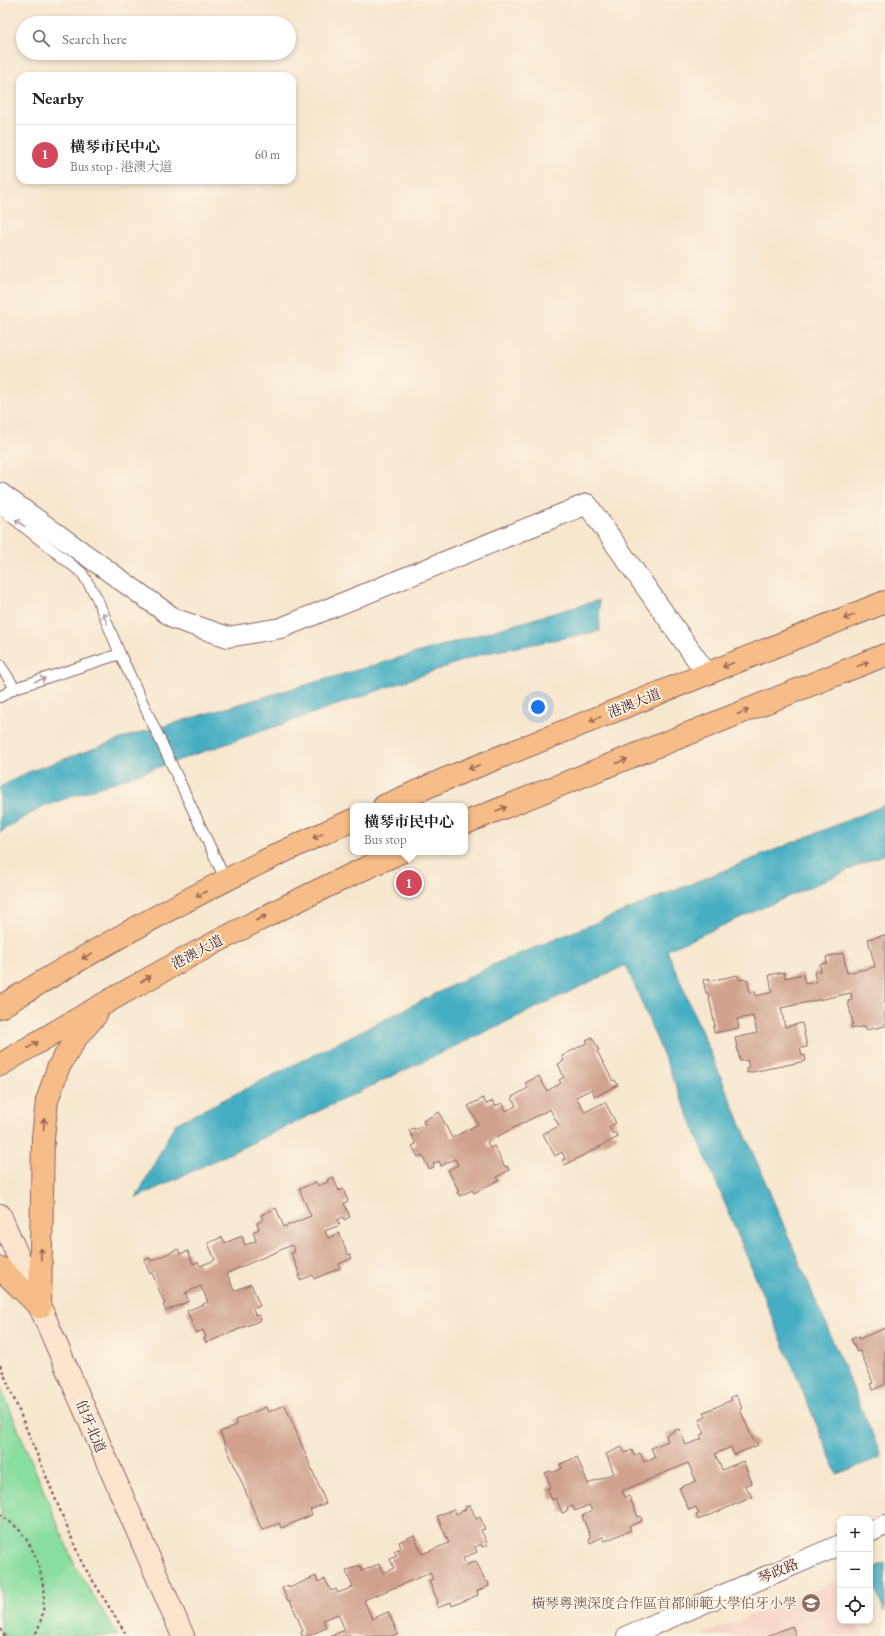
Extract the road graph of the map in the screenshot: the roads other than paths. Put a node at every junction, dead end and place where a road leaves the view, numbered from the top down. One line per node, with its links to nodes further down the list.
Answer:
1 (0, 493): 7 (street)
2 (0, 508): 4 (lane, one-way to 2)
3 (885, 602): 7 (main road, 港澳大道, one-way to 7)
4 (120, 654): 8 (lane, one-way to 4); 14 (lane)
5 (885, 655): 12 (main road, one-way to 5)
6 (0, 665): 8 (lane)
7 (706, 674): 10 (main road, 港澳大道, one-way to 10)
8 (15, 688): 9 (lane)
9 (0, 697)
10 (391, 803)
11 (350, 821): 14 (main road, one-way to 14)
12 (468, 822)
13 (395, 855): 15 (main road, 港澳大道, one-way to 13)
14 (226, 881): 16 (main road, one-way to 16)
15 (127, 990): 17 (main road, 港澳大道, one-way to 15); 20 (main road, one-way to 15)
16 (0, 1007)
17 (0, 1065)
18 (0, 1215): 20 (main road, 伯牙北道)
19 (0, 1268): 20 (main road)
20 (40, 1307): 24 (main road, 伯牙北道)
21 (885, 1525): 22 (street)
22 (873, 1531)
23 (837, 1546): 25 (street, 琴政路)
24 (183, 1636)
25 (627, 1636)

